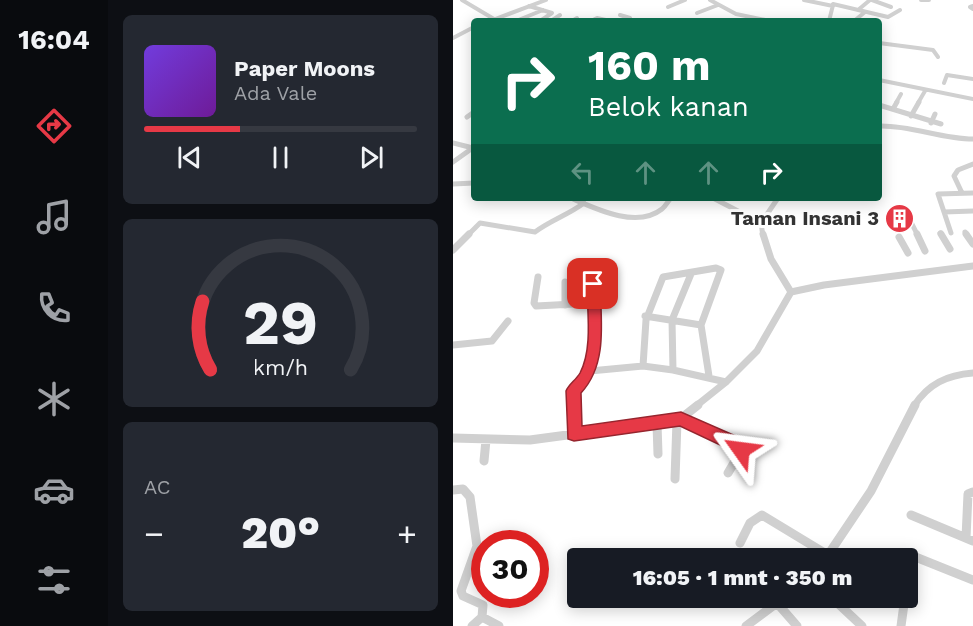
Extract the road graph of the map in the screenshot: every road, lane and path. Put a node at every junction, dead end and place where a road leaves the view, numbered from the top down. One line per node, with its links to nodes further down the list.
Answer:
1 (462, 0): 22 (street)
2 (546, 0): 11 (street)
3 (685, 0): 12 (street)
4 (710, 0): 10 (street)
5 (804, 0): 9 (street)
6 (871, 0): 13 (street); 15 (street)
7 (921, 0): 8 (street)
8 (929, 0)
9 (833, 3): 15 (street); 30 (street)
10 (718, 5): 18 (street); 29 (street)
11 (529, 6): 14 (street); 19 (street)
12 (668, 7)
13 (891, 7)
14 (543, 10): 25 (street); 26 (street)
15 (858, 10): 17 (street)
16 (900, 10): 17 (street)
17 (865, 12): 31 (street)
18 (697, 13)
19 (505, 15): 23 (street); 24 (street)
20 (560, 15): 27 (street)
21 (620, 15): 28 (street)
22 (489, 18)
23 (497, 18)
24 (510, 18)
25 (523, 18)
26 (545, 18)
27 (556, 18)
28 (630, 18)
29 (755, 18)
30 (830, 18)
31 (858, 18)
32 (471, 29): 33 (street)
33 (453, 38)
34 (882, 43): 35 (street)
35 (938, 57)
36 (973, 79): 38 (street)
37 (882, 81): 39 (street)
38 (944, 83)
39 (925, 91): 41 (street); 46 (street)
40 (901, 94): 43 (street)
41 (973, 99)
42 (882, 106): 43 (street)
43 (893, 109): 46 (street)
44 (471, 114): 47 (street)
45 (935, 114): 48 (street)
46 (911, 116): 48 (street)
47 (467, 117)
48 (931, 123): 49 (street)
49 (941, 124)
50 (882, 126): 51 (street)
51 (973, 139)
52 (453, 143): 53 (street)
53 (471, 148)
54 (471, 149): 55 (street)
55 (465, 153): 56 (street); 57 (street)
56 (471, 155)
57 (453, 162)
58 (973, 164): 61 (street)
59 (471, 183): 60 (street)
60 (453, 184)
61 (962, 193): 62 (street); 68 (street)
62 (973, 193)
63 (579, 201): 67 (street)
64 (668, 201): 67 (street)
65 (719, 201): 71 (street)
66 (776, 201): 71 (street)
67 (584, 203): 78 (street)
68 (944, 212): 69 (street); 74 (street)
69 (973, 212)
70 (908, 216): 79 (street)
71 (761, 223): 86 (street)
72 (965, 232): 76 (street)
73 (940, 233): 77 (street)
74 (951, 233)
75 (899, 237): 80 (street)
76 (973, 244)
77 (950, 249)
78 (453, 250)
79 (925, 251)
80 (908, 253)
81 (973, 266): 86 (street)
82 (691, 274): 89 (street); 90 (street); 92 (street)
83 (538, 277): 88 (street)
84 (565, 282): 88 (street)
85 (593, 284): 87 (street)
86 (791, 292): 99 (street)
87 (593, 303): 88 (street); 96 (street)
88 (565, 305)
89 (645, 316): 90 (street); 94 (street)
90 (672, 320): 92 (street); 95 (street)
91 (508, 321): 93 (street)
92 (701, 326): 98 (street)
93 (453, 345)
94 (643, 366): 95 (street); 96 (street)
95 (673, 370): 98 (street)
96 (590, 371): 102 (street)
97 (973, 373): 115 (street)
98 (709, 376): 99 (street)
99 (726, 382): 100 (street)
100 (679, 420): 101 (street); 107 (street); 108 (street)
101 (657, 424): 102 (street); 105 (street)
102 (574, 434): 104 (street)
103 (453, 438): 104 (street)
104 (486, 440): 106 (street)
105 (658, 454)
106 (484, 461)
107 (728, 473)
108 (675, 479)
109 (453, 490): 122 (street)
110 (973, 492): 112 (street)
111 (911, 514): 112 (street)
112 (970, 540)
113 (740, 543): 114 (street)
114 (813, 548)
115 (834, 548)
116 (918, 558): 117 (street)
117 (973, 580)
118 (770, 608): 125 (street)
119 (786, 608): 126 (street)
120 (843, 608): 127 (street)
121 (903, 608): 128 (street)
122 (481, 617): 123 (street); 124 (street)
123 (472, 626)
124 (499, 626)
125 (746, 626)
126 (797, 626)
127 (862, 626)
128 (901, 626)

